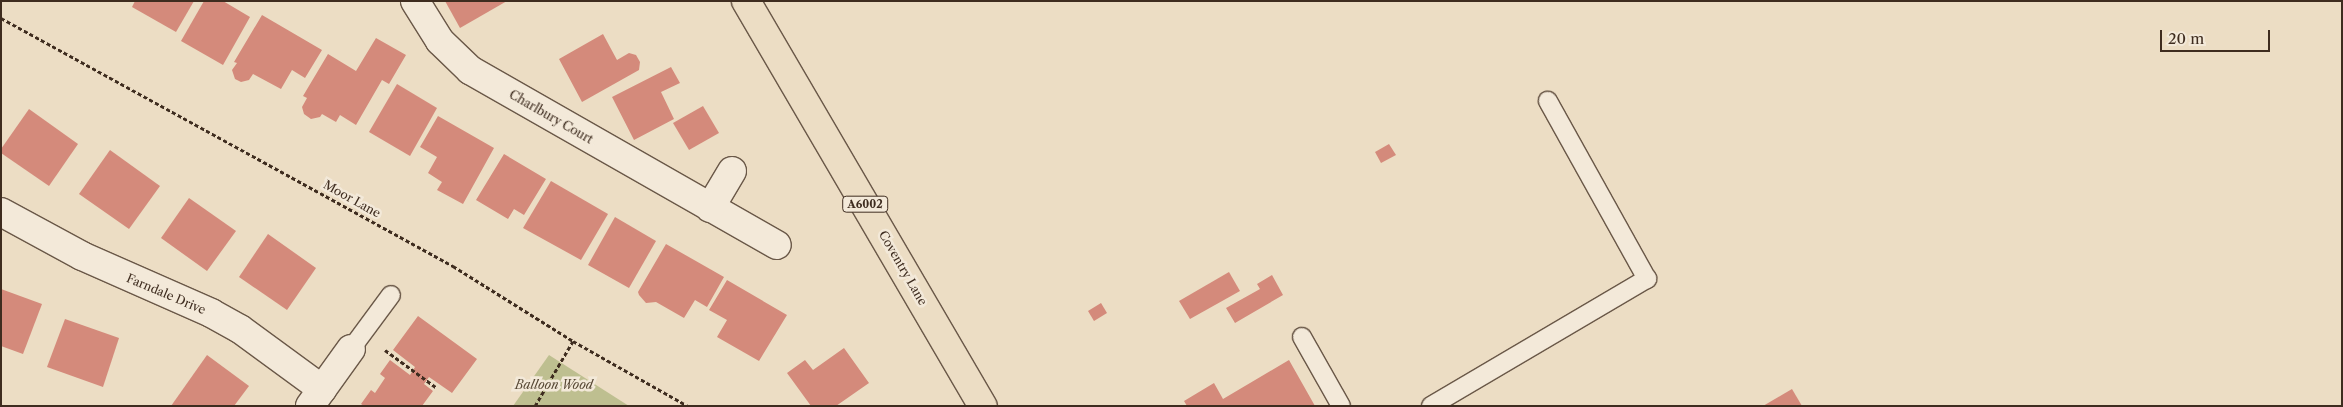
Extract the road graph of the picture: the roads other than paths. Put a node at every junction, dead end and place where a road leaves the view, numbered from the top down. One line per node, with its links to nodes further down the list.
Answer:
1 (414, 1): 5 (street, Charlbury Court)
2 (746, 1): 12 (main road, Coventry Lane / A6002)
3 (1548, 101): 14 (lane)
4 (732, 171): 5 (street)
5 (710, 208): 7 (street, Charlbury Court)
6 (1, 212): 11 (street, Farndale Drive)
7 (776, 245)
8 (391, 295): 10 (lane)
9 (1302, 337): 13 (lane)
10 (356, 341): 11 (street, Farndale Drive)
11 (316, 397)
12 (983, 406)
13 (1341, 406)
14 (1431, 406)

